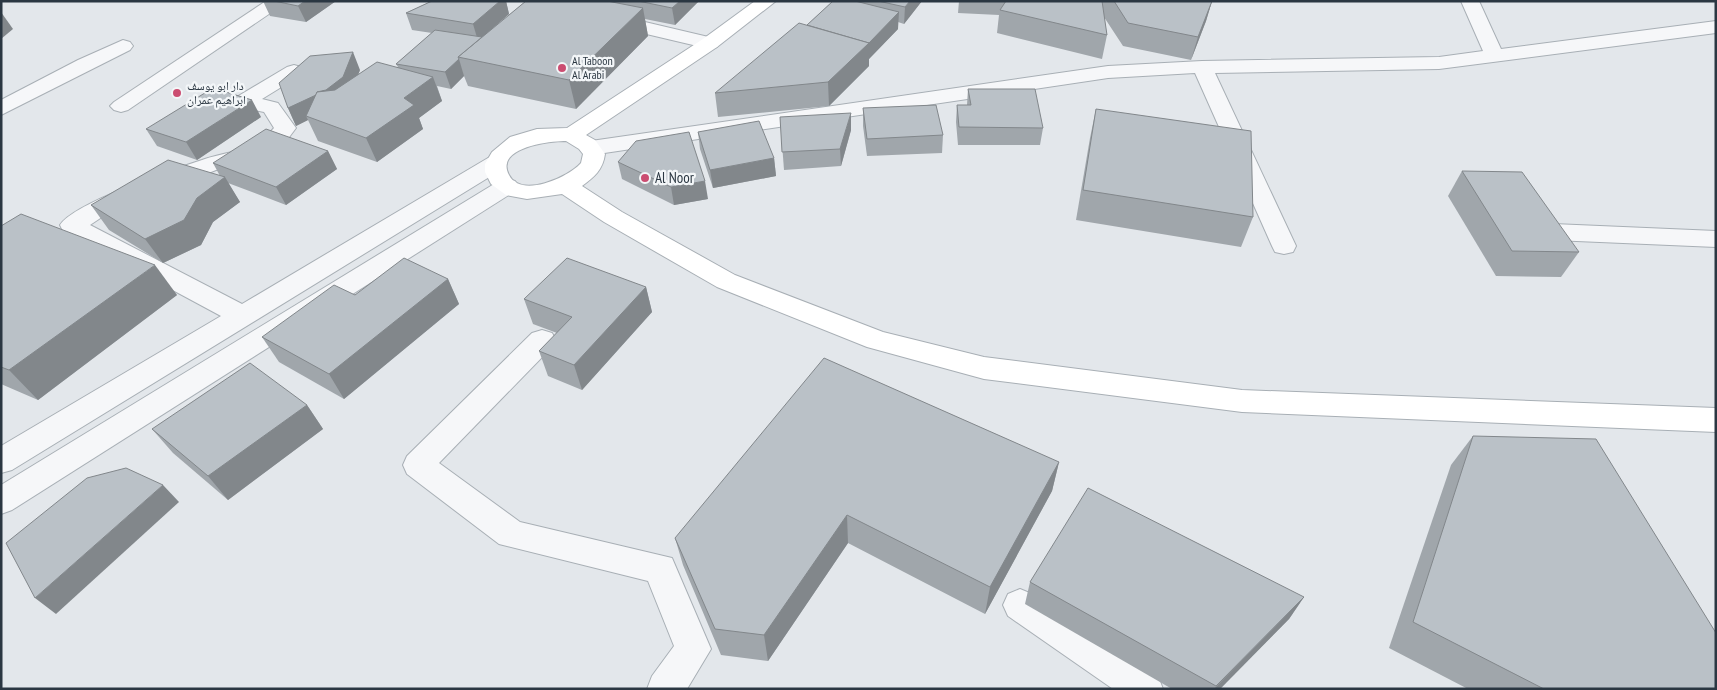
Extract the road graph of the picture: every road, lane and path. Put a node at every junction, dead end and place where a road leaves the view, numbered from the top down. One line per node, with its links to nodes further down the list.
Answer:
1 (279, 1): 11 (street)
2 (766, 1): 6 (street)
3 (1470, 1): 8 (street)
4 (590, 14): 6 (street)
5 (1716, 27): 8 (street)
6 (710, 43): 13 (street)
7 (123, 46): 12 (street)
8 (1494, 55): 9 (street)
9 (1202, 67): 14 (street); 19 (street)
10 (294, 71): 20 (street)
11 (121, 106)
12 (1, 109)
13 (571, 136): 14 (street); 15 (street)
14 (591, 148): 16 (street)
15 (501, 175): 16 (street); 20 (street); 24 (street)
16 (566, 186): 22 (street)
17 (1530, 231): 18 (street)
18 (1716, 239)
19 (1284, 246)
20 (243, 316): 23 (street)
21 (542, 340): 26 (street)
22 (1716, 420)
23 (1, 461)
24 (1, 501)
25 (1020, 605): 27 (street)
26 (665, 689)
27 (1145, 689)

